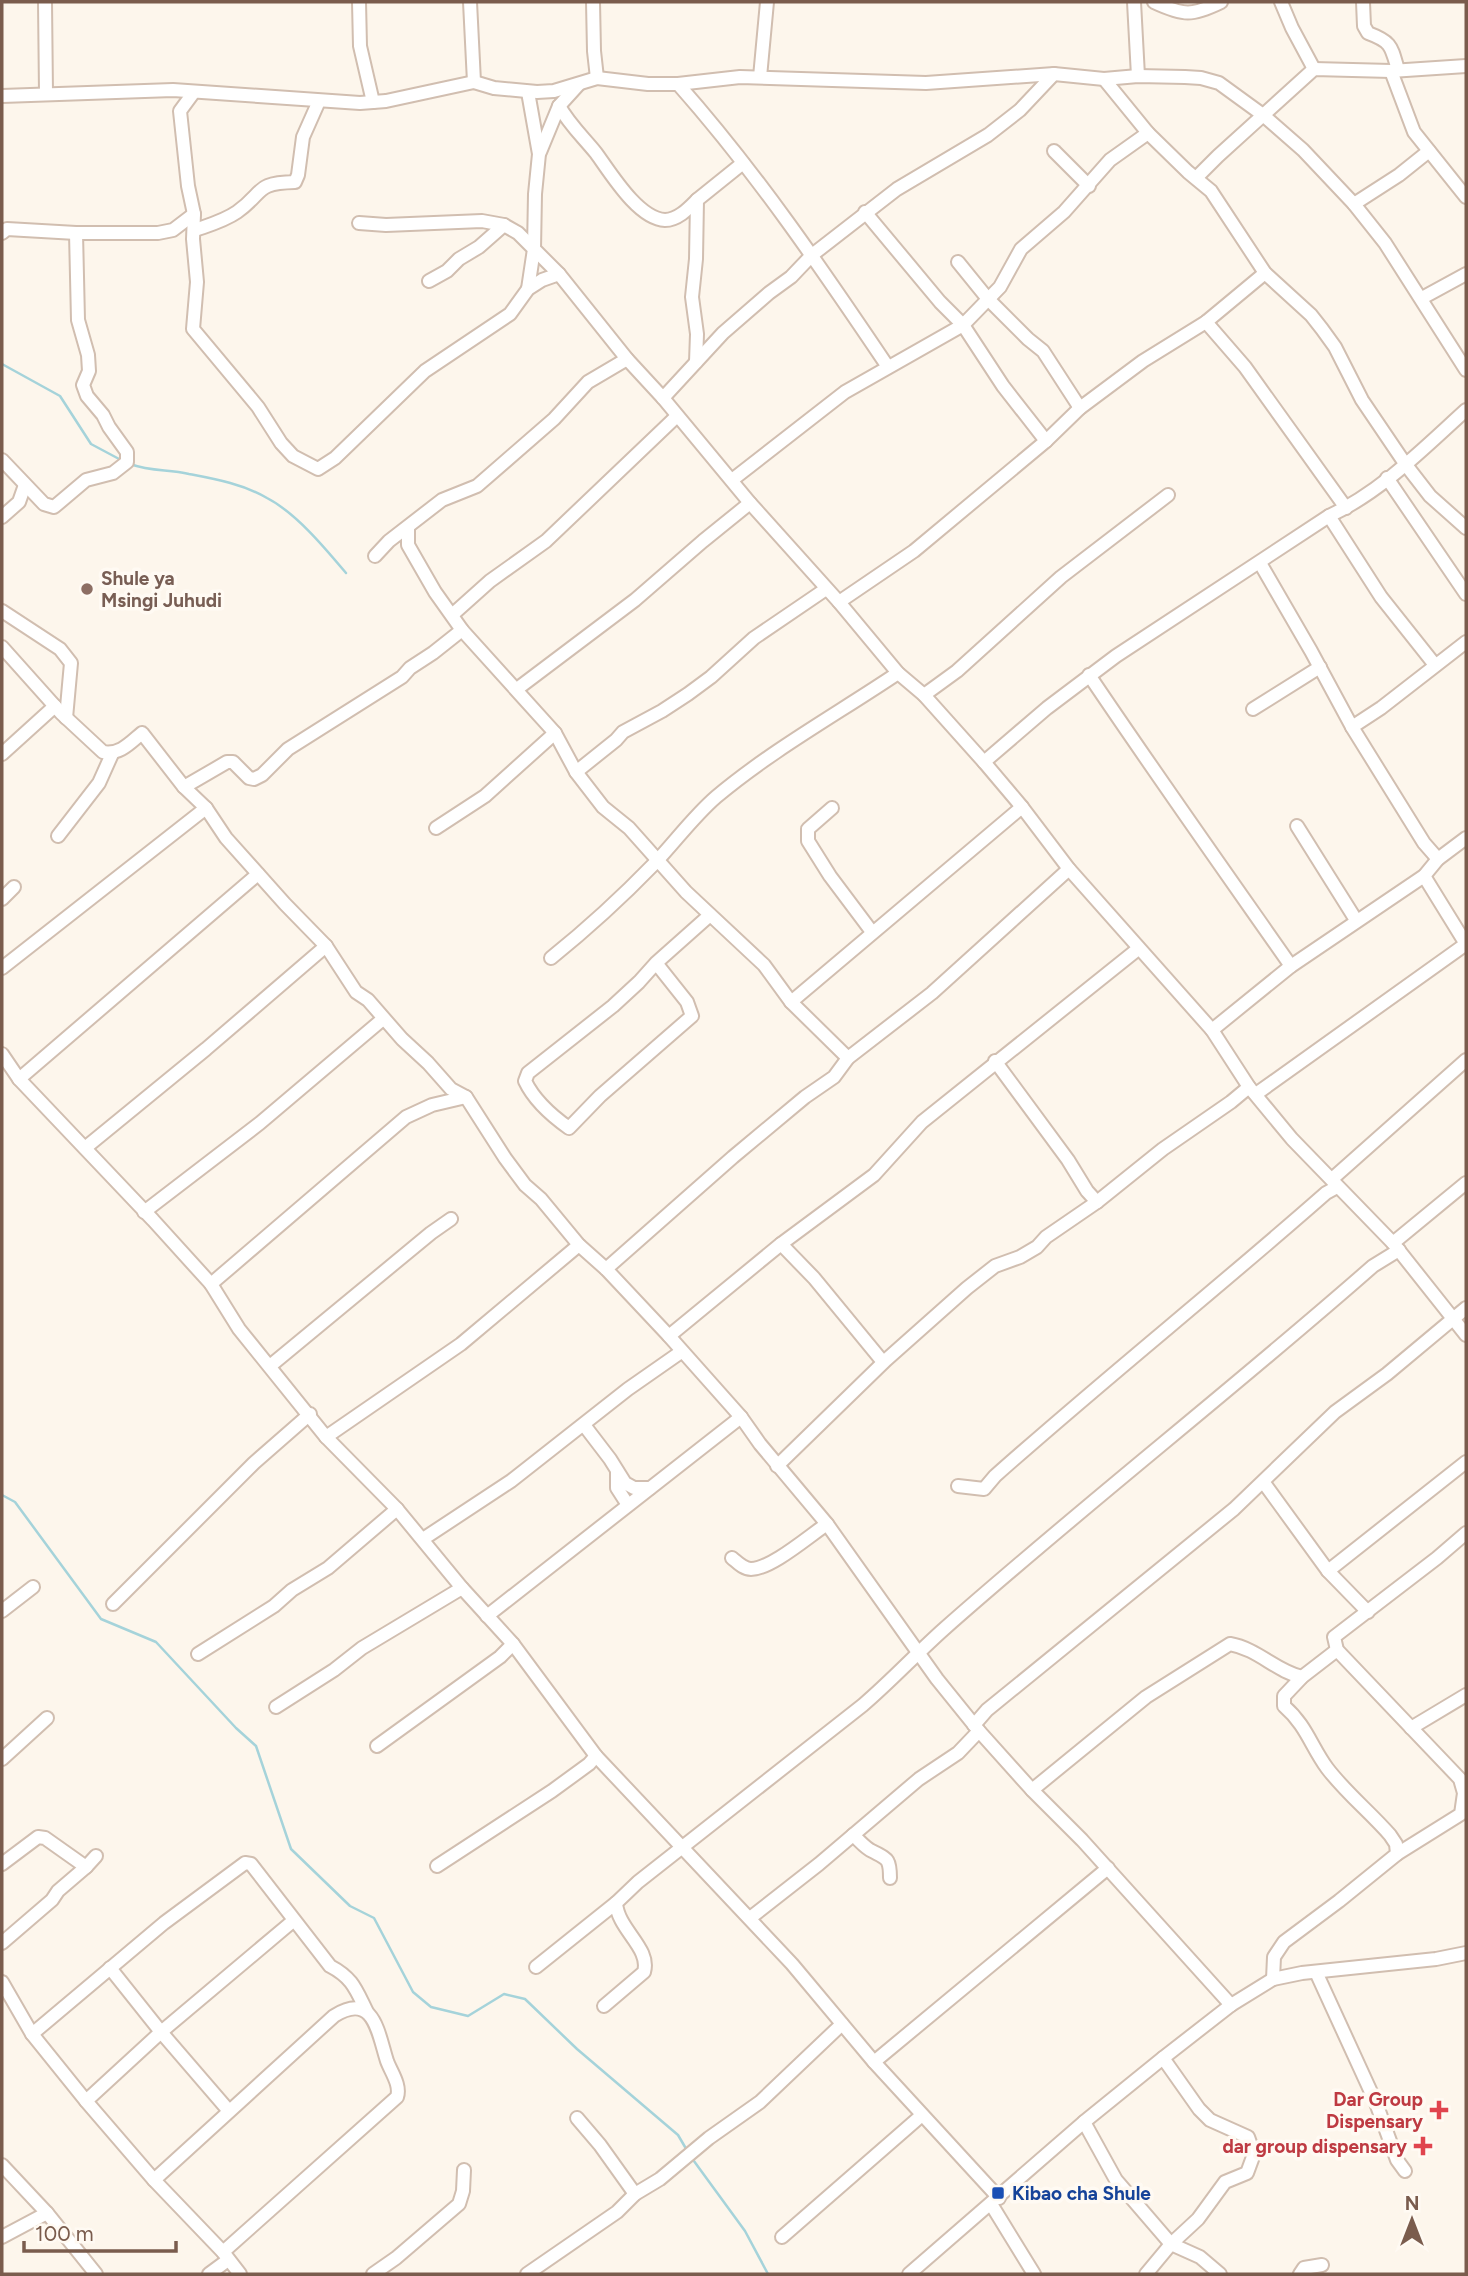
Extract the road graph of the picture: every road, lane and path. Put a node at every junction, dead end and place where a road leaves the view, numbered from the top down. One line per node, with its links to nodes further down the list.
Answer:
1 (45, 2): 25 (street)
2 (359, 2): 28 (street)
3 (470, 2): 19 (street)
4 (593, 2): 17 (street)
5 (767, 2): 16 (street)
6 (1134, 2): 15 (street)
7 (1154, 2): 8 (street)
8 (1222, 2)
9 (1281, 2): 12 (street)
10 (1363, 2): 13 (street)
11 (1466, 66): 13 (street)
12 (1314, 69): 13 (street); 31 (street)
13 (1395, 71): 34 (street)
14 (1054, 74): 16 (street); 18 (street); 42 (street)
15 (1138, 76): 18 (street); 31 (street)
16 (760, 77): 21 (street)
17 (597, 78): 20 (street); 21 (street)
18 (1104, 79): 32 (street)
19 (474, 82): 24 (street); 28 (street)
20 (579, 83): 24 (street); 29 (street)
21 (678, 84): 36 (street)
22 (160, 90): 23 (street); 25 (street); 30 (street)
23 (194, 92): 27 (street); 30 (street)
24 (528, 92): 35 (street)
25 (46, 93): 26 (street)
26 (2, 96)
27 (319, 101): 28 (street); 46 (street)
28 (373, 102)
29 (559, 106): 35 (street); 40 (street)
30 (180, 111): 43 (street)
31 (1263, 115): 37 (street); 41 (street)
32 (1148, 132): 37 (street); 38 (street)
33 (1054, 151): 38 (street)
34 (1429, 151): 39 (street); 41 (street)
35 (539, 154): 49 (street)
36 (743, 163): 40 (street); 50 (street)
37 (1196, 178): 52 (street)
38 (1089, 186): 58 (street)
39 (1466, 197)
40 (697, 200): 62 (street)
41 (1354, 204): 57 (street)
42 (865, 212): 50 (street); 60 (street)
43 (194, 214): 46 (street); 48 (street)
44 (359, 223): 45 (street)
45 (504, 225): 49 (street); 55 (street)
46 (195, 230): 56 (street)
47 (2, 233): 48 (street)
48 (76, 233): 76 (street)
49 (534, 249): 53 (street); 56 (street)
50 (812, 255): 62 (street); 63 (street)
51 (958, 262): 58 (street)
52 (1265, 273): 59 (street); 71 (street)
53 (559, 274): 56 (street); 61 (street)
54 (1466, 274): 57 (street)
55 (429, 281)
56 (528, 289)
57 (1422, 298): 64 (street)
58 (988, 299): 60 (street); 66 (street)
59 (1206, 322): 66 (street); 79 (street)
60 (963, 325): 63 (street); 69 (street)
61 (627, 359): 65 (street); 82 (street)
62 (696, 362): 65 (street)
63 (888, 367): 73 (street)
64 (1466, 370)
65 (663, 398): 68 (street)
66 (1080, 408): 69 (street)
67 (1466, 410): 71 (street)
68 (677, 416): 73 (street); 90 (street)
69 (1046, 441): 88 (street)
70 (2, 460): 74 (street)
71 (1406, 465): 72 (street); 83 (street)
72 (1387, 478): 79 (street); 87 (street)
73 (732, 480): 78 (street)
74 (25, 485): 76 (street); 77 (street)
75 (1168, 495): 99 (street)
76 (39, 500): 77 (street)
77 (19, 502): 81 (street)
78 (750, 503): 86 (street); 98 (street)
79 (1346, 509): 80 (street)
80 (1329, 516): 85 (street); 94 (street)
81 (2, 517)
82 (408, 528): 84 (street); 90 (street)
83 (1466, 528)
84 (375, 556)
85 (1260, 563): 95 (street); 97 (street)
86 (827, 589): 88 (street); 108 (street)
87 (1466, 594)
88 (839, 602): 96 (street)
89 (2, 611): 102 (street)
90 (453, 615): 91 (street)
91 (462, 630): 98 (street); 109 (street)
92 (1466, 642): 94 (street)
93 (2, 647): 100 (street)
94 (1435, 665): 103 (street)
95 (1320, 667): 101 (street); 103 (street)
96 (898, 673): 99 (street); 118 (street)
97 (1089, 676): 107 (street); 132 (street)
98 (517, 689): 104 (street)
99 (924, 695): 107 (street)
100 (55, 706): 102 (street); 105 (street)
101 (1253, 709)
102 (66, 718): 106 (street)
103 (1352, 727): 117 (street)
104 (555, 733): 108 (street); 114 (street)
105 (2, 754)
106 (112, 754): 109 (street); 115 (street)
107 (984, 762): 110 (street)
108 (576, 772): 118 (street)
109 (184, 787): 111 (street)
110 (1022, 807): 119 (street); 126 (street)
111 (206, 808): 120 (street); 133 (street)
112 (832, 808): 126 (street)
113 (1297, 826): 125 (street)
114 (436, 828)
115 (58, 836)
116 (1466, 838): 117 (street)
117 (1438, 859): 121 (street)
118 (657, 861): 124 (street); 130 (street)
119 (1069, 869): 129 (street); 138 (street)
120 (258, 874): 128 (street); 141 (street)
121 (1424, 876): 125 (street); 127 (street)
122 (14, 887): 123 (street)
123 (2, 900)
124 (710, 915): 131 (street); 134 (street)
125 (1356, 920): 132 (street)
126 (872, 932): 134 (street)
127 (1466, 944): 142 (street)
128 (326, 946): 135 (street); 144 (street)
129 (1138, 949): 136 (street); 140 (street)
130 (551, 958)
131 (656, 963): 131 (street)
132 (1291, 966): 136 (street)
133 (2, 968)
134 (791, 1002): 138 (street)
135 (383, 1019): 143 (street); 148 (street)
136 (1212, 1030): 142 (street)
137 (2, 1054): 141 (street)
138 (848, 1058): 153 (street)
139 (1466, 1060): 145 (street)
140 (995, 1062): 147 (street); 150 (street)
141 (19, 1079): 144 (street)
142 (1253, 1090): 145 (street); 147 (street)
143 (466, 1097): 151 (street); 154 (street)
144 (85, 1148): 148 (street)
145 (1335, 1183): 152 (street); 170 (street)
146 (1466, 1183): 152 (street)
147 (1097, 1202): 160 (street)
148 (144, 1212): 154 (street)
149 (452, 1219): 161 (street)
150 (781, 1244): 158 (street); 160 (street)
151 (579, 1245): 153 (street); 165 (street)
152 (1396, 1247): 156 (street); 187 (street)
153 (606, 1269): 158 (street)
154 (211, 1284): 161 (street)
155 (1466, 1308): 156 (street)
156 (1452, 1319): 157 (street); 169 (street)
157 (1466, 1335)
158 (669, 1336): 159 (street)
159 (681, 1352): 163 (street); 164 (street)
160 (883, 1363): 167 (street)
161 (270, 1366): 162 (street)
162 (310, 1415): 165 (street); 181 (street)
163 (741, 1417): 167 (street); 171 (street)
164 (584, 1425): 168 (street); 176 (street)
165 (326, 1437): 173 (street)
166 (1466, 1462): 178 (street)
167 (778, 1466): 174 (street)
168 (617, 1470): 171 (street); 172 (street)
169 (1264, 1483): 178 (street); 193 (street)
170 (958, 1486)
171 (652, 1487): 172 (street)
172 (628, 1505): 184 (street)
173 (397, 1509): 176 (street); 188 (street)
174 (827, 1524): 177 (street); 187 (street)
175 (1466, 1533): 183 (street)
176 (423, 1539): 180 (street)
177 (732, 1558)
178 (1328, 1571): 183 (street)
179 (33, 1587): 182 (street)
180 (462, 1588): 184 (street); 191 (street)
181 (113, 1604)
182 (2, 1611)
183 (1367, 1612): 186 (street)
184 (487, 1616): 185 (street)
185 (513, 1644): 195 (street); 196 (street)
186 (1337, 1650): 189 (street); 194 (street)
187 (919, 1651): 193 (street); 200 (street)
188 (198, 1654)
189 (1303, 1677): 198 (street); 201 (street)
190 (1466, 1695): 194 (street)
191 (275, 1707)
192 (47, 1718): 197 (street)
193 (977, 1728): 198 (street); 199 (street)
194 (1411, 1728): 201 (street)
195 (377, 1746)
196 (596, 1756): 200 (street); 204 (street)
197 (2, 1759)
198 (1032, 1790): 206 (street)
199 (853, 1835): 207 (street); 209 (street)
200 (683, 1848): 208 (street); 209 (street)
201 (1397, 1854): 216 (street)
202 (96, 1856): 205 (street)
203 (2, 1864): 205 (street)
204 (437, 1866)
205 (86, 1867): 211 (street)
206 (1108, 1868): 218 (street); 225 (street)
207 (890, 1878)
208 (616, 1903): 213 (street); 219 (street)
209 (750, 1918): 221 (street)
210 (293, 1921): 214 (street); 220 (street); 222 (street)
211 (2, 1942)
212 (1466, 1953): 215 (street)
213 (536, 1967)
214 (110, 1968): 222 (street); 223 (street)
215 (1316, 1972): 216 (street); 233 (street)
216 (1273, 1979): 218 (street)
217 (2, 1982): 223 (street)
218 (1231, 2005): 224 (street)
219 (604, 2006)
220 (367, 2012): 227 (street); 241 (street)
221 (842, 2024): 225 (street); 235 (street)
222 (161, 2032): 226 (street); 227 (street)
223 (32, 2034): 226 (street)
224 (1163, 2058): 230 (street); 240 (street)
225 (874, 2062): 228 (street)
226 (86, 2101): 234 (street)
227 (229, 2111): 234 (street)
228 (922, 2115): 236 (street); 239 (street)
229 (577, 2118): 235 (street)
230 (1084, 2122): 236 (street); 240 (street)
231 (2, 2165): 237 (street)
232 (464, 2170): 246 (street)
233 (1405, 2171)
234 (154, 2180): 241 (street)
235 (635, 2194): 247 (street)
236 (995, 2201): 248 (street); 249 (street)
237 (47, 2213): 238 (street); 243 (street)
238 (2, 2237)
239 (782, 2237)
240 (1171, 2244): 250 (street); 251 (street)
241 (226, 2256): 244 (street); 245 (street)
242 (1322, 2265): 252 (street)
243 (96, 2274)
244 (209, 2274)
245 (240, 2274)
246 (373, 2274)
247 (527, 2274)
248 (909, 2274)
249 (1034, 2274)
250 (1146, 2274)
251 (1220, 2274)
252 (1300, 2274)

